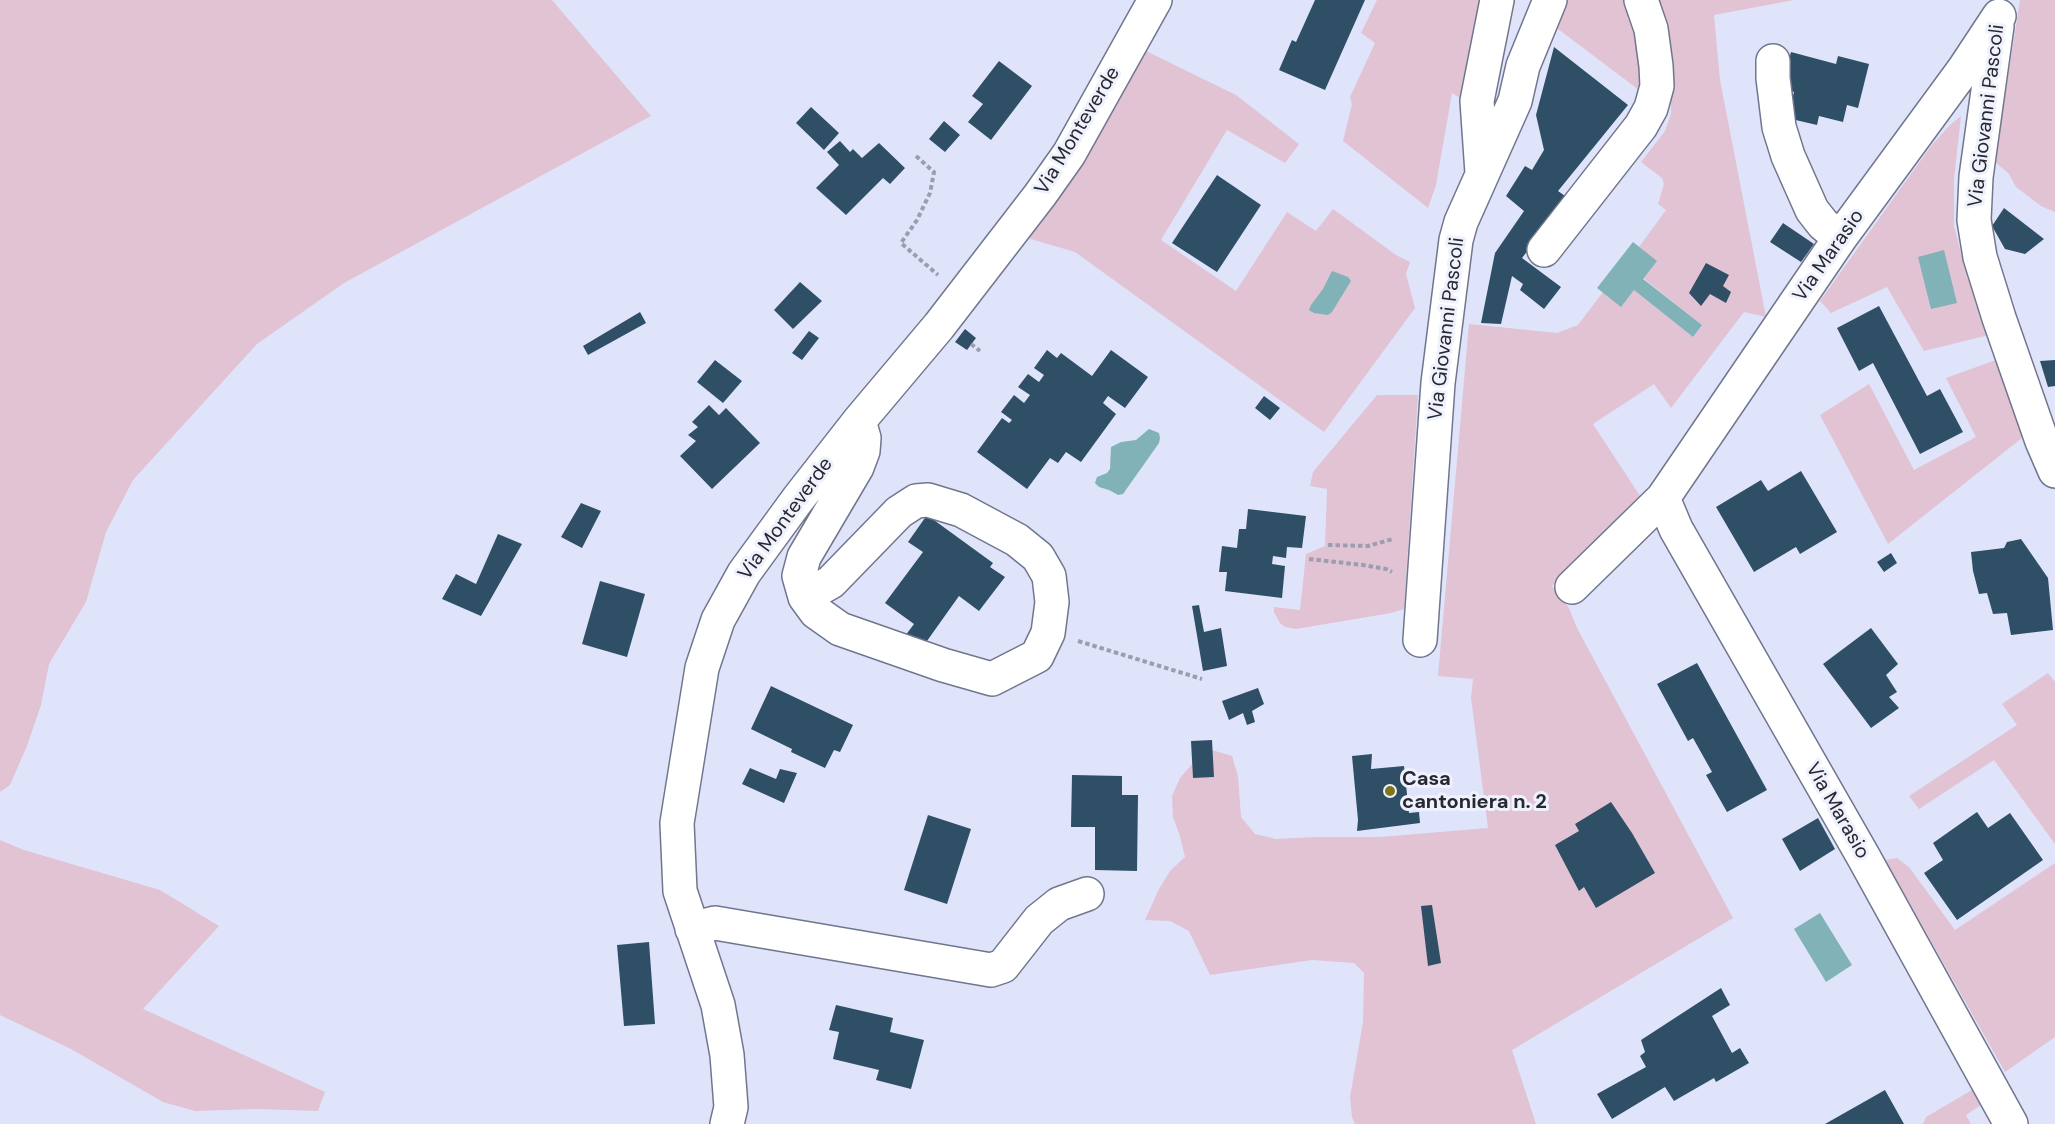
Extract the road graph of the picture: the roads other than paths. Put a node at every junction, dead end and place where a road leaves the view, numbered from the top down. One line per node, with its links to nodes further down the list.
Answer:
1 (1155, 0): 10 (street, Via Monteverde)
2 (1497, 0): 7 (street)
3 (1550, 0): 7 (street, Via Giovanni Pascoli)
4 (1641, 0): 9 (street)
5 (1999, 8): 8 (street, Via Marasio); 11 (street, Via Giovanni Pascoli)
6 (1773, 61): 8 (street)
7 (1482, 175): 15 (street, Via Giovanni Pascoli)
8 (1840, 238): 12 (street, Via Marasio)
9 (1544, 250)
10 (859, 421): 14 (street); 17 (street, Via Monteverde)
11 (2055, 471)
12 (1664, 498): 13 (street, Via Marasio); 19 (street, Via Marasio)
13 (1572, 587)
14 (805, 597): 14 (street)
15 (1420, 640)
16 (1087, 894): 17 (street)
17 (692, 929): 18 (street, Via Monteverde)
18 (727, 1124)
19 (2011, 1124)

